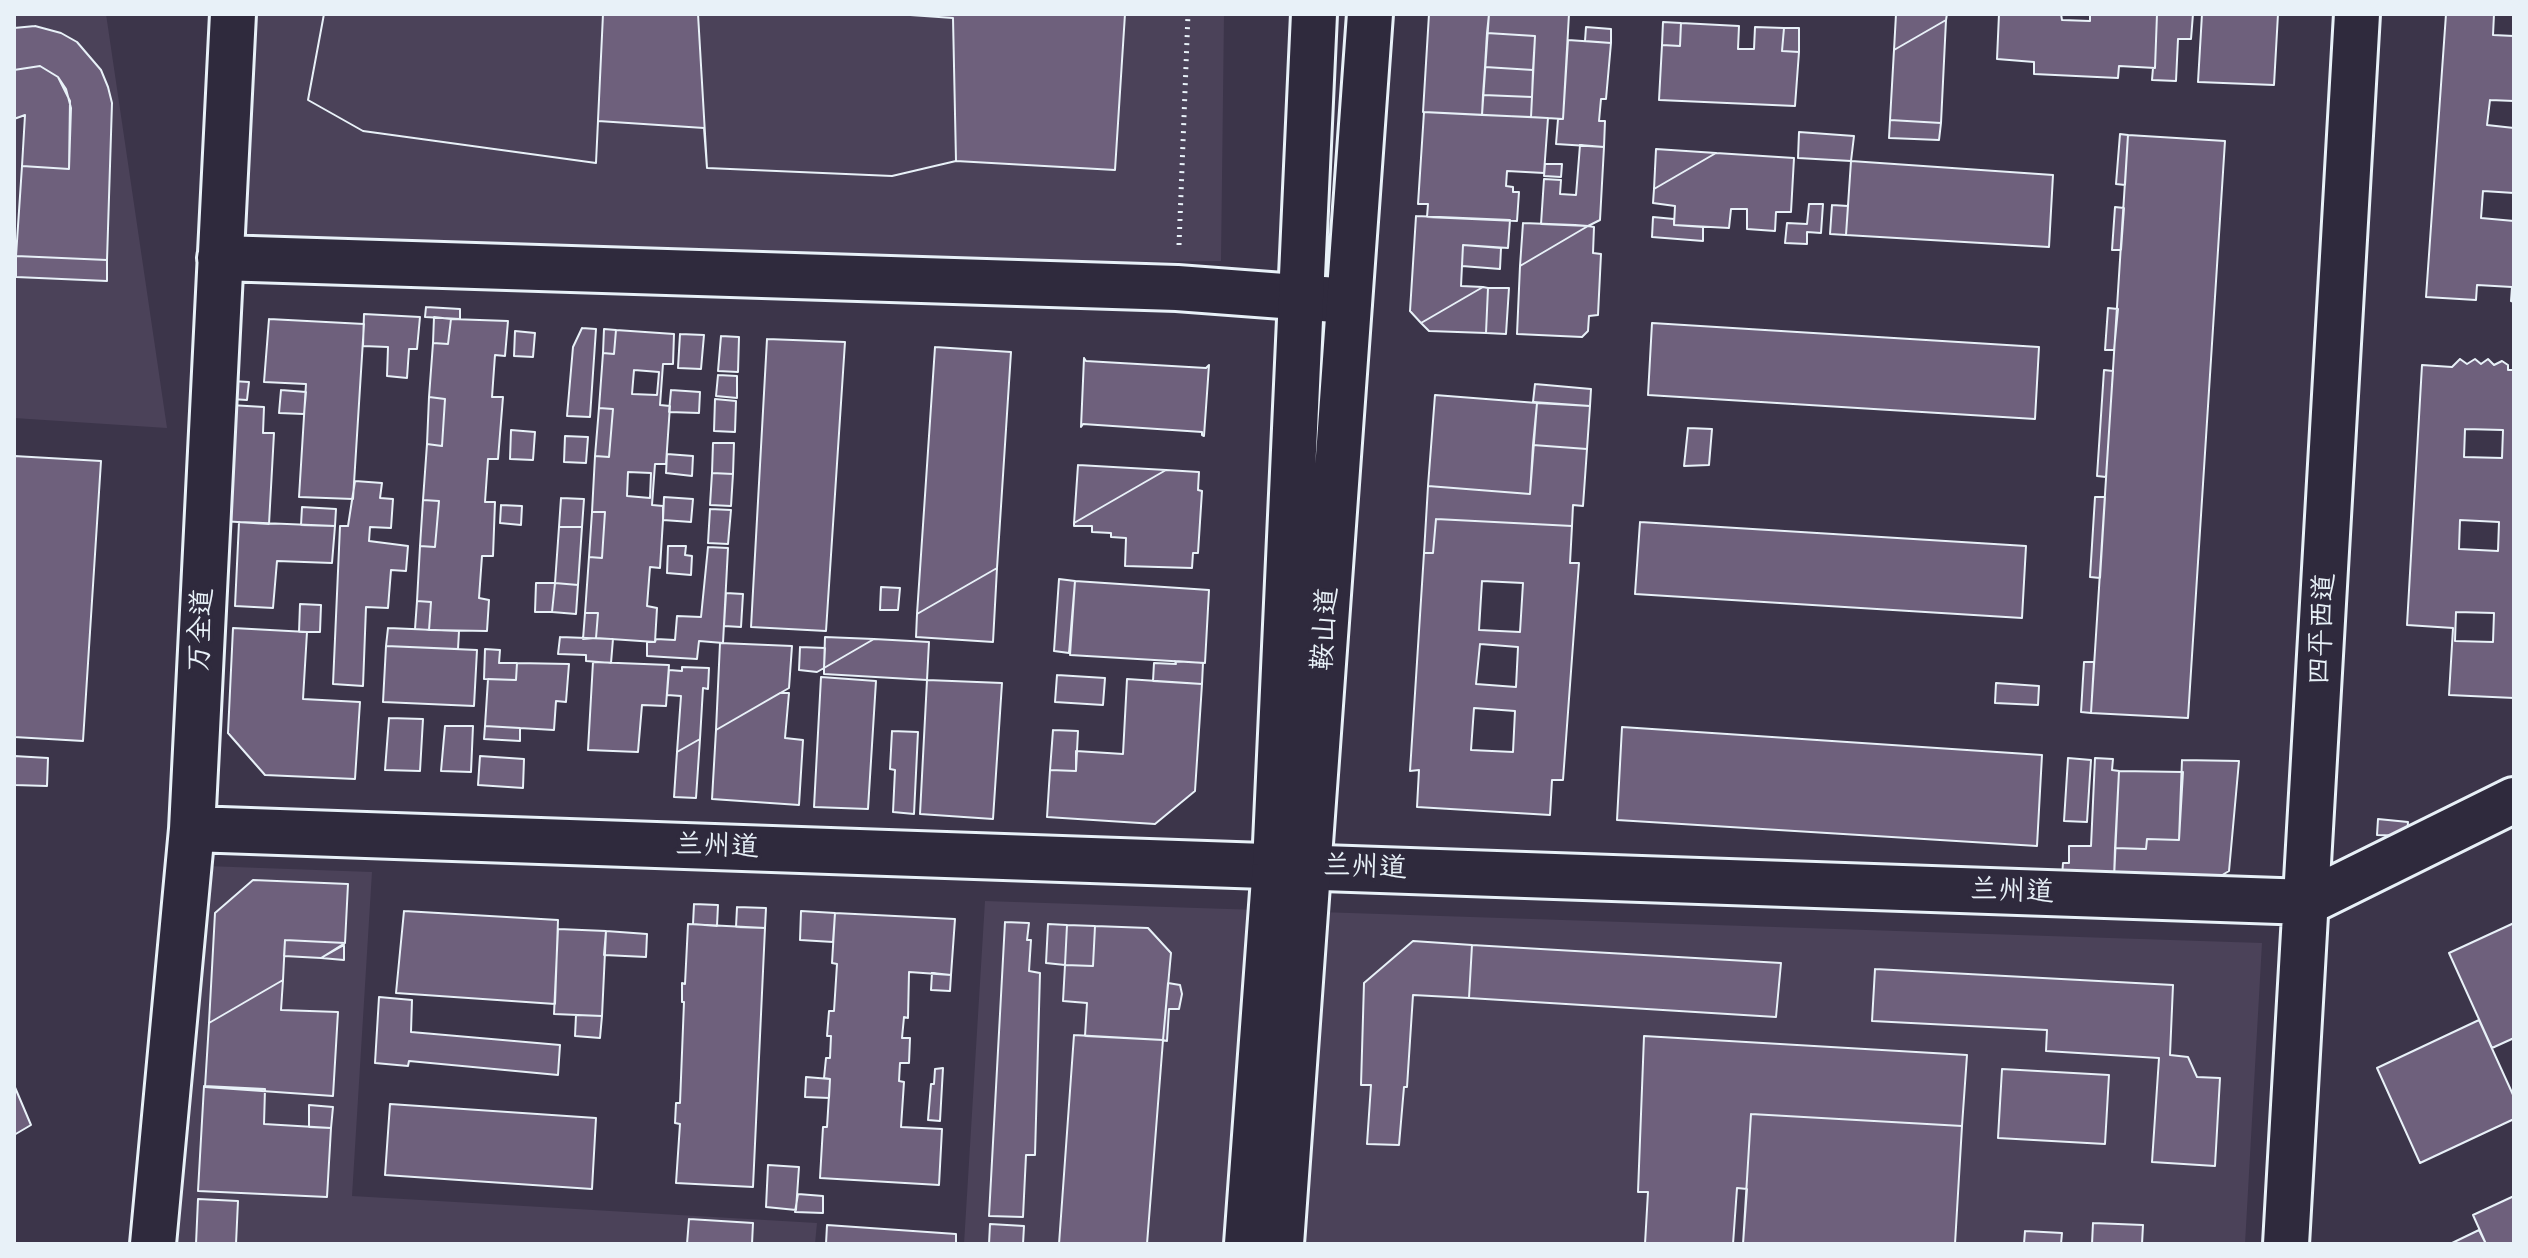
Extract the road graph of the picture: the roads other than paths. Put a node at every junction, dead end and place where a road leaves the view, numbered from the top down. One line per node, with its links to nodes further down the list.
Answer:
1 (233, 14): 5 (street, 万全道)
2 (1314, 14): 6 (street, 鞍山道)
3 (1370, 14): 7 (street, 鞍山道)
4 (2357, 14): 11 (street, 四平西道)
5 (220, 258): 6 (street); 9 (street, 万全道)
6 (1300, 297): 7 (street); 10 (street, 鞍山道)
7 (1349, 301): 10 (street, 鞍山道)
8 (2514, 800): 11 (street, 兰州道)
9 (192, 829): 10 (street, 兰州道); 12 (street, 万全道)
10 (1292, 866): 11 (street, 兰州道); 13 (street, 鞍山道); 14 (street, 鞍山道)
11 (2308, 902): 15 (street, 四平西道)
12 (153, 1244)
13 (1247, 1244)
14 (1281, 1244)
15 (2286, 1244)

